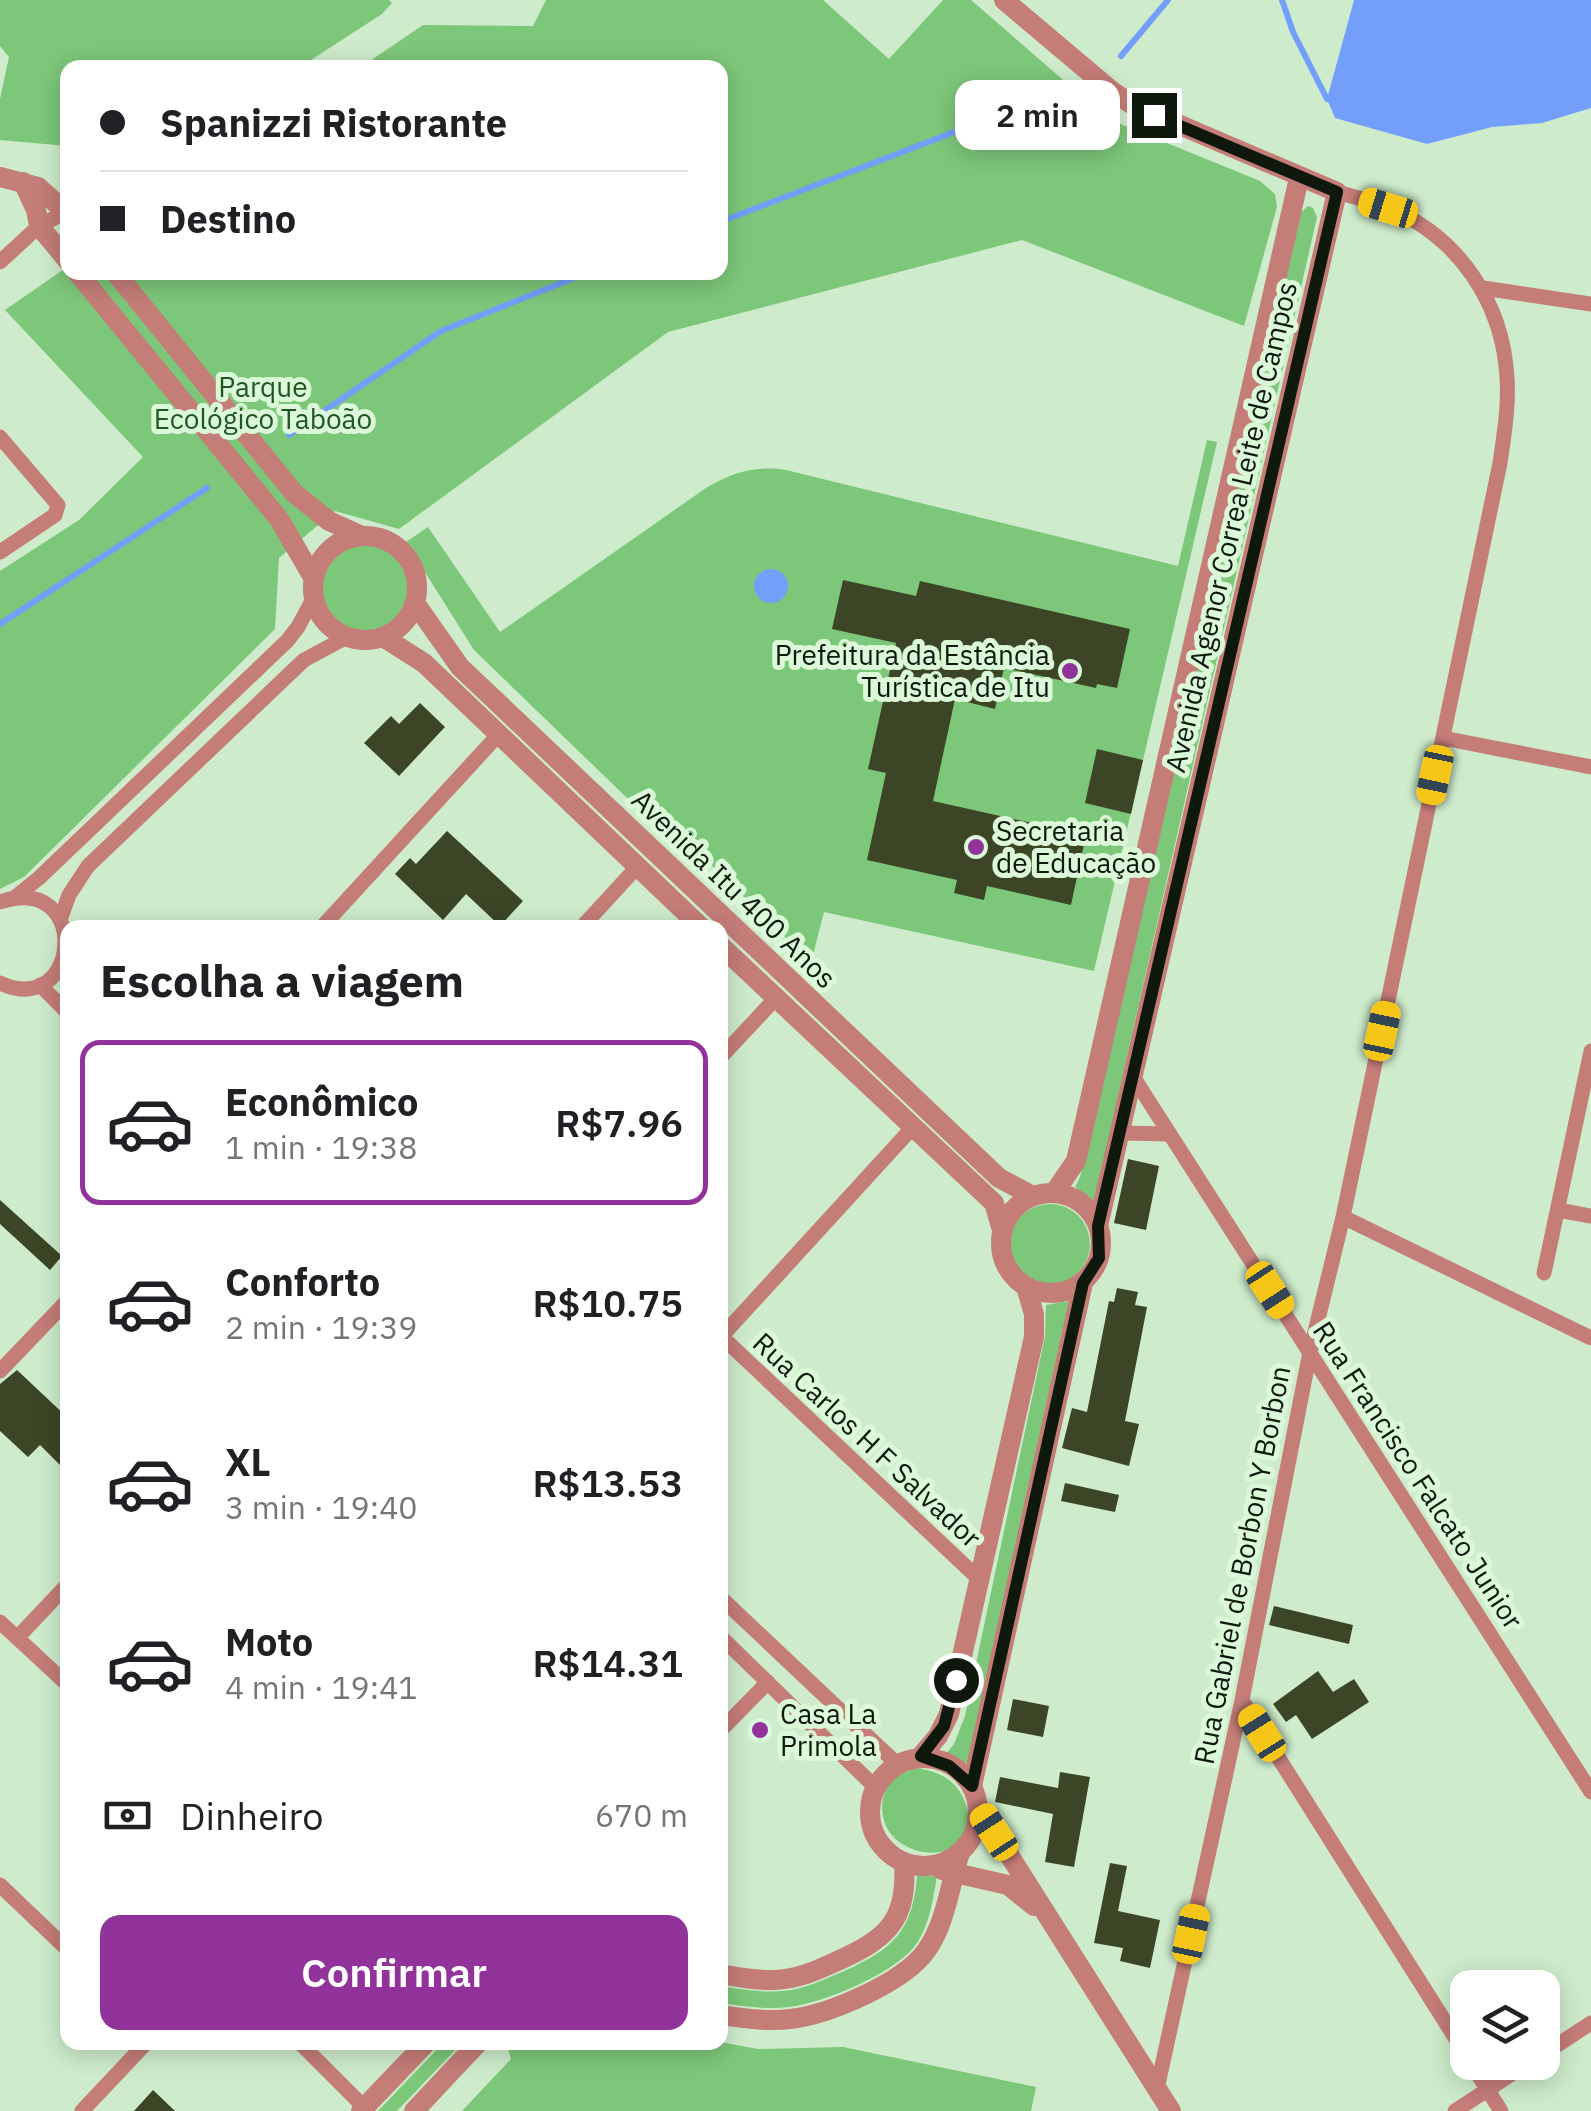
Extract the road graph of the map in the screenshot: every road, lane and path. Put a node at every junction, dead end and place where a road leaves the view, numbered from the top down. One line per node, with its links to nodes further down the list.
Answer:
1 (1004, 0): 3 (street)
2 (0, 176): 4 (street)
3 (1299, 178): 5 (street); 45 (street, Avenida Agenor Correa Leite de Campos)
4 (24, 182): 6 (street); 8 (street)
5 (1337, 192): 13 (street, Rua Gabriel de Borbon Y Borbon); 41 (street, Avenida Agenor Correa Leite de Campos)
6 (60, 206)
7 (60, 215): 8 (street)
8 (38, 226): 9 (street); 10 (street)
9 (60, 252)
10 (0, 262)
11 (84, 280): 18 (street)
12 (121, 280): 16 (street)
13 (1483, 288): 14 (street); 23 (street, Rua Gabriel de Borbon Y Borbon)
14 (1591, 304)
15 (0, 438): 17 (street)
16 (362, 536): 18 (street); 19 (street)
17 (0, 552)
18 (314, 588): 20 (street); 26 (street)
19 (414, 603): 21 (street); 31 (street, Avenida Itu 400 Anos)
20 (348, 637): 21 (street); 27 (street)
21 (383, 637): 22 (street, Avenida Itu 400 Anos)
22 (499, 734): 25 (street, Avenida Itu 400 Anos); 28 (street)
23 (1442, 738): 24 (street); 48 (street, Rua Gabriel de Borbon Y Borbon)
24 (1591, 767)
25 (638, 866): 29 (street); 30 (street, Avenida Itu 400 Anos)
26 (7, 900): 27 (street)
27 (60, 920)
28 (328, 920)
29 (588, 920)
30 (694, 920)
31 (727, 920)
32 (728, 921): 45 (street, Avenida Itu 400 Anos)
33 (728, 953): 37 (street, Avenida Itu 400 Anos)
34 (60, 967): 35 (street)
35 (40, 985): 36 (street); 38 (street)
36 (3, 989)
37 (776, 998): 39 (street); 42 (street, Avenida Itu 400 Anos)
38 (60, 1006)
39 (728, 1049)
40 (1591, 1052): 46 (street)
41 (1132, 1075): 43 (street, Avenida Agenor Correa Leite de Campos); 44 (street, Rua Francisco Falcato Junior)
42 (914, 1126): 50 (street, Avenida Itu 400 Anos); 55 (street)
43 (1121, 1133): 44 (street); 49 (street, Avenida Agenor Correa Leite de Campos)
44 (1169, 1134): 58 (street, Rua Francisco Falcato Junior)
45 (1043, 1195): 49 (street); 50 (street)
46 (1558, 1210): 47 (street); 51 (street)
47 (1591, 1216)
48 (1343, 1217): 56 (street); 58 (street, Rua Gabriel de Borbon Y Borbon)
49 (1098, 1226): 52 (street)
50 (1002, 1230): 53 (street)
51 (1544, 1273)
52 (1083, 1283): 53 (street); 72 (street)
53 (1026, 1287): 60 (street)
54 (60, 1308): 59 (street)
55 (728, 1329)
56 (1591, 1338)
57 (728, 1344): 60 (street, Rua Carlos H F Salvador)
58 (1310, 1352): 68 (street, Rua Gabriel de Borbon Y Borbon); 74 (street, Rua Francisco Falcato Junior)
59 (0, 1370)
60 (979, 1579): 70 (street)
61 (60, 1592): 64 (street)
62 (728, 1605): 71 (street)
63 (0, 1622): 64 (street)
64 (17, 1638): 66 (street)
65 (728, 1644): 67 (street)
66 (60, 1678)
67 (768, 1682): 69 (street); 73 (street)
68 (1242, 1700): 84 (street); 92 (street, Rua Gabriel de Borbon Y Borbon)
69 (728, 1723)
70 (921, 1756): 71 (street); 72 (street)
71 (896, 1763): 73 (street)
72 (972, 1786): 75 (street)
73 (875, 1787): 76 (street)
74 (1591, 1792)
75 (980, 1809): 77 (street); 79 (street)
76 (904, 1862): 77 (street); 81 (street)
77 (956, 1864): 79 (street); 82 (street)
78 (0, 1885): 80 (street)
79 (1056, 1929): 92 (street)
80 (60, 1942)
81 (728, 1975)
82 (728, 2016)
83 (1591, 2023): 85 (street)
84 (1450, 2030)
85 (1560, 2043)
86 (139, 2050): 95 (street)
87 (307, 2050): 94 (street)
88 (418, 2050): 94 (street)
89 (471, 2050): 96 (street)
90 (1482, 2080): 93 (street)
91 (1503, 2080): 93 (street)
92 (1157, 2089): 97 (street)
93 (1488, 2090): 98 (street); 99 (street)
94 (363, 2109)
95 (82, 2111)
96 (414, 2111)
97 (1171, 2111)
98 (1454, 2111)
99 (1501, 2111)

